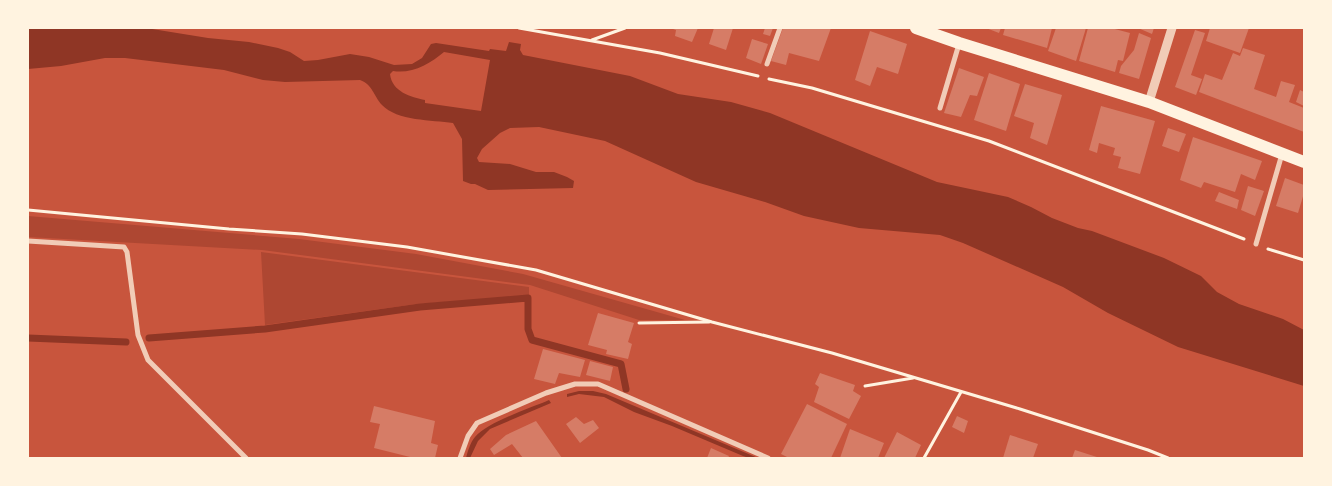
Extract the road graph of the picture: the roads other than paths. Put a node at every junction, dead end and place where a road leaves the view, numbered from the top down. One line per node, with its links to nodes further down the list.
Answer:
1 (780, 28): 5 (street)
2 (916, 28): 4 (main road)
3 (1172, 28): 6 (street)
4 (959, 44): 6 (main road); 7 (street)
5 (767, 64)
6 (1149, 102): 8 (main road)
7 (940, 108)
8 (1282, 154): 9 (main road); 11 (street)
9 (1304, 162)
10 (28, 241): 12 (street)
11 (1256, 244)
12 (246, 458)
13 (460, 458): 14 (street)
14 (768, 458)

